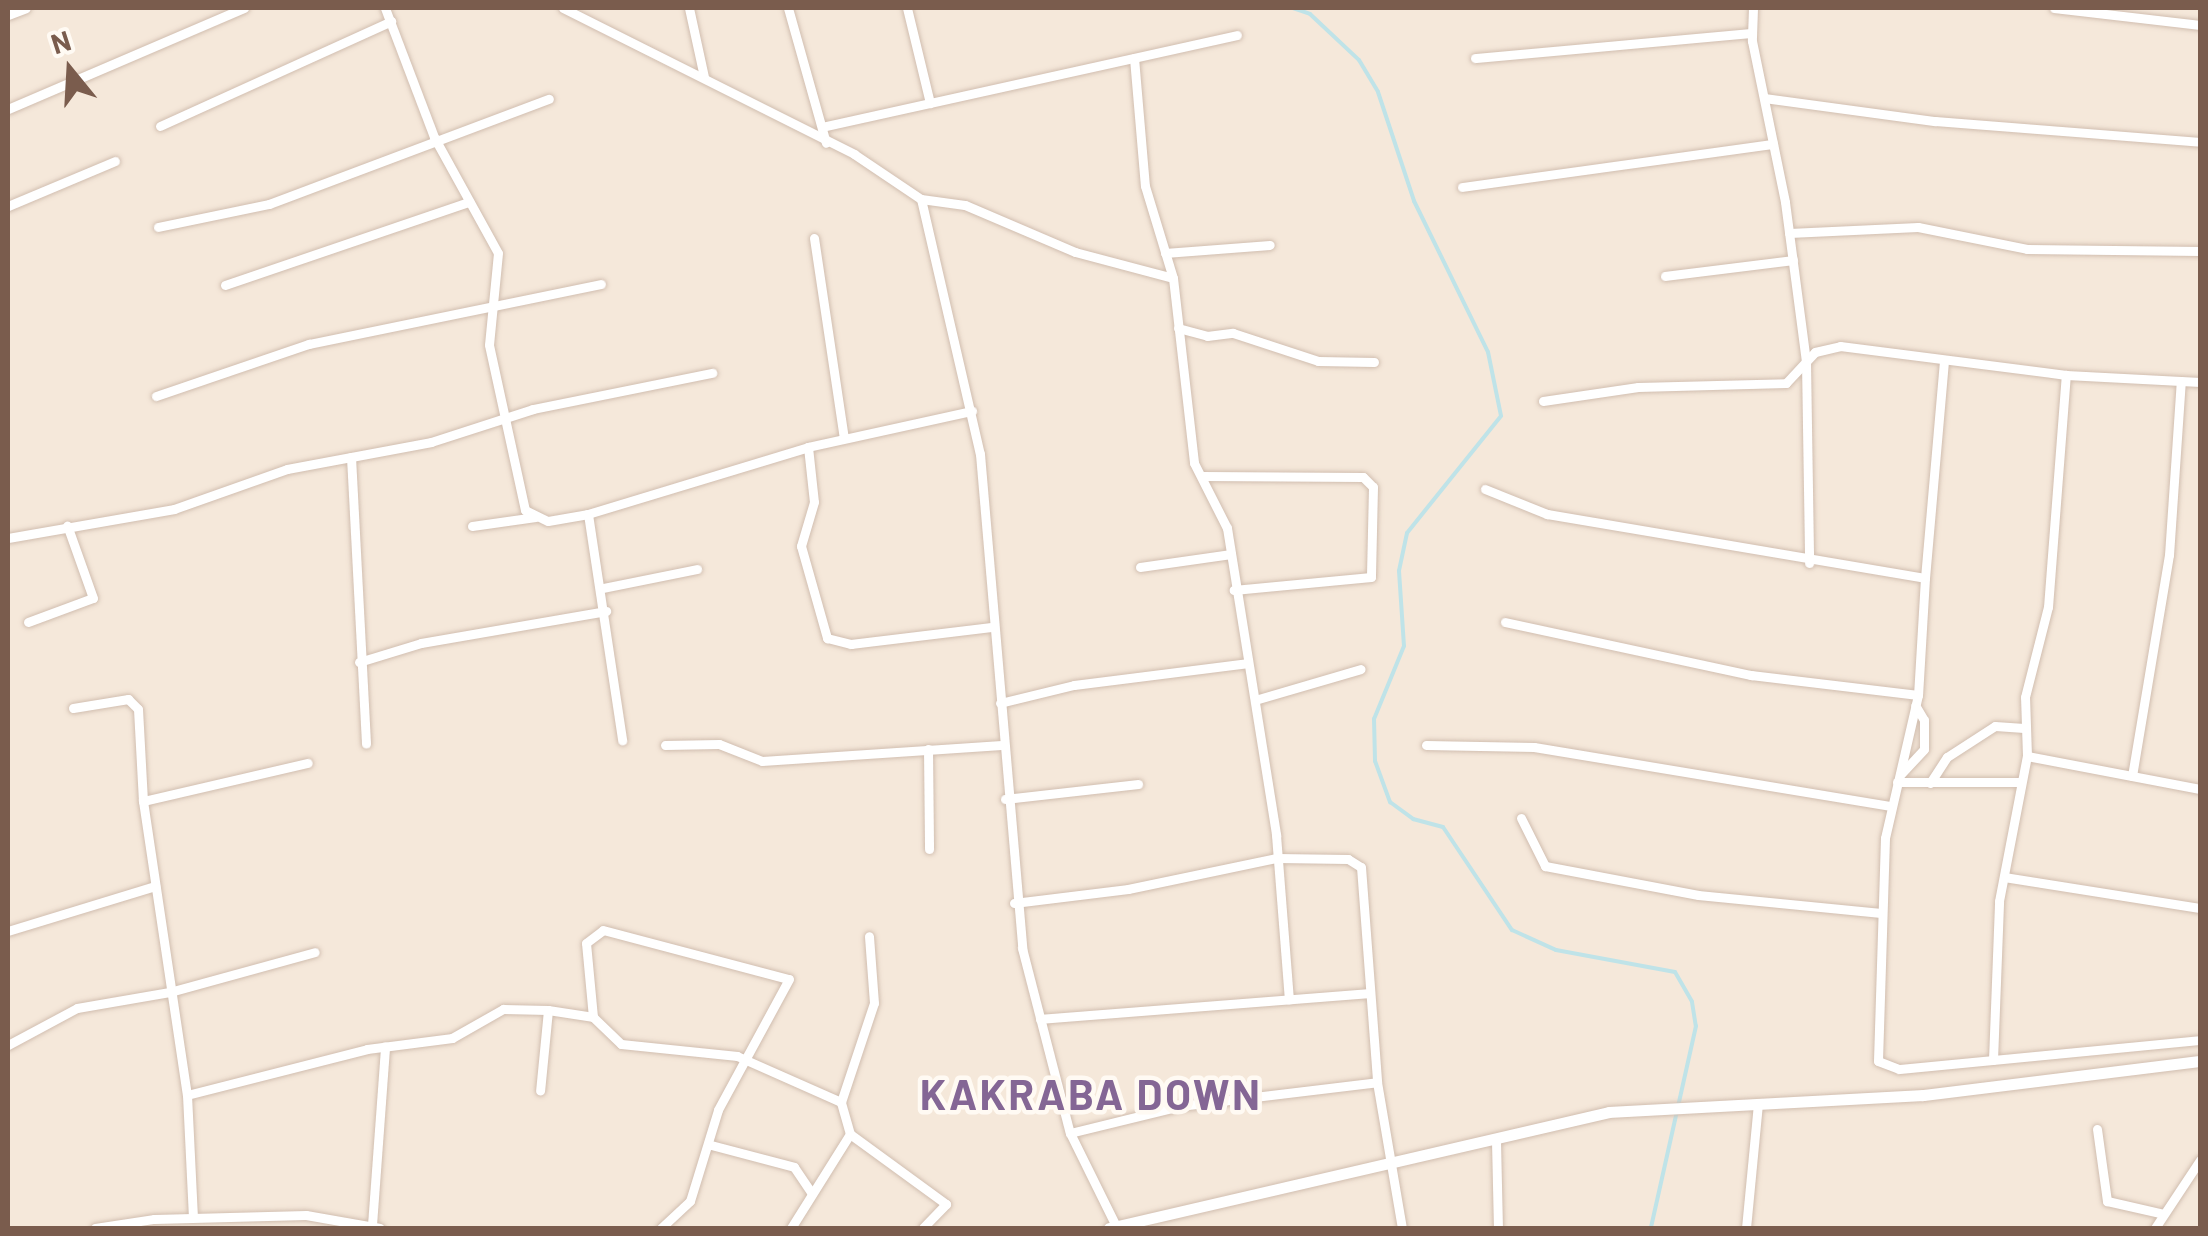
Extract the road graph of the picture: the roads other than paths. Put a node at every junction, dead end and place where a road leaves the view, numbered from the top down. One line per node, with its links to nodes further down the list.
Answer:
1 (26, 8): 11 (street)
2 (244, 8): 23 (street)
3 (385, 8): 13 (street)
4 (689, 8): 19 (street)
5 (788, 8): 25 (street)
6 (907, 8): 22 (street)
7 (1753, 8): 15 (street)
8 (2054, 8): 12 (street)
9 (2159, 8): 12 (street)
10 (568, 9): 19 (street)
11 (8, 15)
12 (2158, 20): 14 (street)
13 (391, 21): 24 (street); 26 (street)
14 (2200, 25)
15 (1752, 33): 18 (street); 21 (street)
16 (1236, 35): 17 (street)
17 (1134, 58): 22 (street); 40 (street)
18 (1475, 58)
19 (704, 78): 27 (street)
20 (549, 98): 26 (street)
21 (1764, 98): 28 (street); 29 (street)
22 (930, 103): 25 (street)
23 (8, 109)
24 (160, 126)
25 (822, 127): 27 (street)
26 (434, 137): 33 (street); 35 (street)
27 (826, 142): 32 (street)
28 (2200, 142)
29 (1773, 144): 31 (street); 36 (street)
30 (115, 161): 34 (street)
31 (1462, 188)
32 (921, 198): 43 (street); 57 (street)
33 (469, 202): 45 (street); 46 (street)
34 (8, 206)
35 (158, 228)
36 (1789, 233): 39 (street); 41 (street)
37 (814, 238): 59 (street)
38 (1270, 245): 40 (street)
39 (2200, 251)
40 (1164, 253): 43 (street)
41 (1792, 260): 42 (street); 50 (street)
42 (1665, 276)
43 (1173, 278): 47 (street)
44 (601, 284): 46 (street)
45 (225, 285)
46 (492, 305): 55 (street); 58 (street)
47 (1178, 328): 49 (street); 62 (street)
48 (1944, 360): 50 (street); 52 (street); 73 (street)
49 (1374, 362)
50 (1806, 362): 56 (street); 70 (street)
51 (712, 372): 58 (street)
52 (2066, 375): 53 (street); 87 (street)
53 (2181, 381): 54 (street); 96 (street)
54 (2200, 382)
55 (156, 396)
56 (1543, 401)
57 (972, 410): 59 (street); 79 (street)
58 (506, 417): 61 (street); 65 (street)
59 (844, 438): 60 (street)
60 (808, 448): 64 (street); 79 (street)
61 (350, 457): 66 (street); 80 (street)
62 (1202, 476): 69 (street); 75 (street)
63 (1485, 490): 70 (street)
64 (588, 514): 65 (street); 74 (street)
65 (535, 518): 67 (street)
66 (67, 525): 68 (street); 77 (street)
67 (472, 526)
68 (8, 538)
69 (1231, 554): 71 (street); 75 (street)
70 (1809, 562): 73 (street)
71 (1140, 568)
72 (697, 570): 74 (street)
73 (1924, 578): 84 (street)
74 (603, 588): 76 (street)
75 (1234, 590): 81 (street)
76 (606, 611): 80 (street); 88 (street)
77 (28, 622)
78 (1505, 622): 84 (street)
79 (991, 626): 85 (street)
80 (359, 662): 89 (street)
81 (1247, 663): 83 (street); 85 (street)
82 (1361, 670): 83 (street)
83 (1255, 700): 107 (street)
84 (1916, 700): 97 (street); 97 (street)
85 (1000, 702): 91 (street)
86 (74, 708): 103 (street)
87 (2024, 728): 94 (street); 99 (street)
88 (622, 740)
89 (366, 744)
90 (665, 745): 93 (street)
91 (1001, 745): 93 (street); 102 (street)
92 (1426, 745): 104 (street)
93 (928, 749): 106 (street)
94 (2027, 756): 96 (street); 98 (street)
95 (308, 763): 103 (street)
96 (2132, 776): 101 (street)
97 (1898, 779): 99 (street); 104 (street)
98 (2019, 782): 99 (street); 108 (street)
99 (1930, 783)
100 (1138, 784): 102 (street)
101 (2200, 789)
102 (1006, 799): 110 (street)
103 (142, 800): 109 (street)
104 (1891, 806): 112 (street)
105 (1521, 818): 112 (street)
106 (928, 848)
107 (1278, 858): 110 (street); 117 (street); 118 (street)
108 (2004, 878): 111 (street); 126 (street)
109 (155, 886): 113 (street); 116 (street)
110 (1014, 904): 121 (street)
111 (2200, 908)
112 (1881, 913): 126 (street)
113 (8, 931)
114 (869, 936): 131 (street)
115 (315, 952): 116 (street)
116 (170, 992): 123 (street); 130 (street)
117 (1369, 993): 118 (street); 128 (street)
118 (1289, 999): 121 (street)
119 (548, 1010): 120 (street); 124 (street); 129 (street)
120 (593, 1017): 125 (street); 125 (street)
121 (1040, 1020): 134 (street)
122 (2200, 1040): 126 (street)
123 (8, 1044)
124 (384, 1046): 130 (street); 145 (street)
125 (745, 1060): 131 (street); 137 (street)
126 (1993, 1060)
127 (2200, 1061): 132 (street)
128 (1378, 1082): 134 (street); 139 (street)
129 (540, 1091)
130 (186, 1096): 143 (street)
131 (841, 1102): 135 (street)
132 (1758, 1104): 136 (street); 154 (street)
133 (2097, 1128): 141 (street)
134 (1070, 1133): 146 (street)
135 (850, 1134): 140 (street); 151 (street)
136 (1496, 1141): 139 (street); 153 (street)
137 (711, 1145): 140 (street); 149 (street)
138 (2200, 1160): 141 (street)
139 (1393, 1166): 146 (street); 152 (street)
140 (812, 1194): 150 (street)
141 (2164, 1214): 155 (street)
142 (255, 1216): 143 (street); 145 (street); 148 (street)
143 (193, 1217): 144 (street)
144 (155, 1224): 147 (street)
145 (376, 1227)
146 (1119, 1227)
147 (95, 1228)
148 (256, 1228)
149 (661, 1228)
150 (792, 1228)
151 (923, 1228)
152 (1402, 1228)
153 (1498, 1228)
154 (1746, 1228)
155 (2154, 1228)

